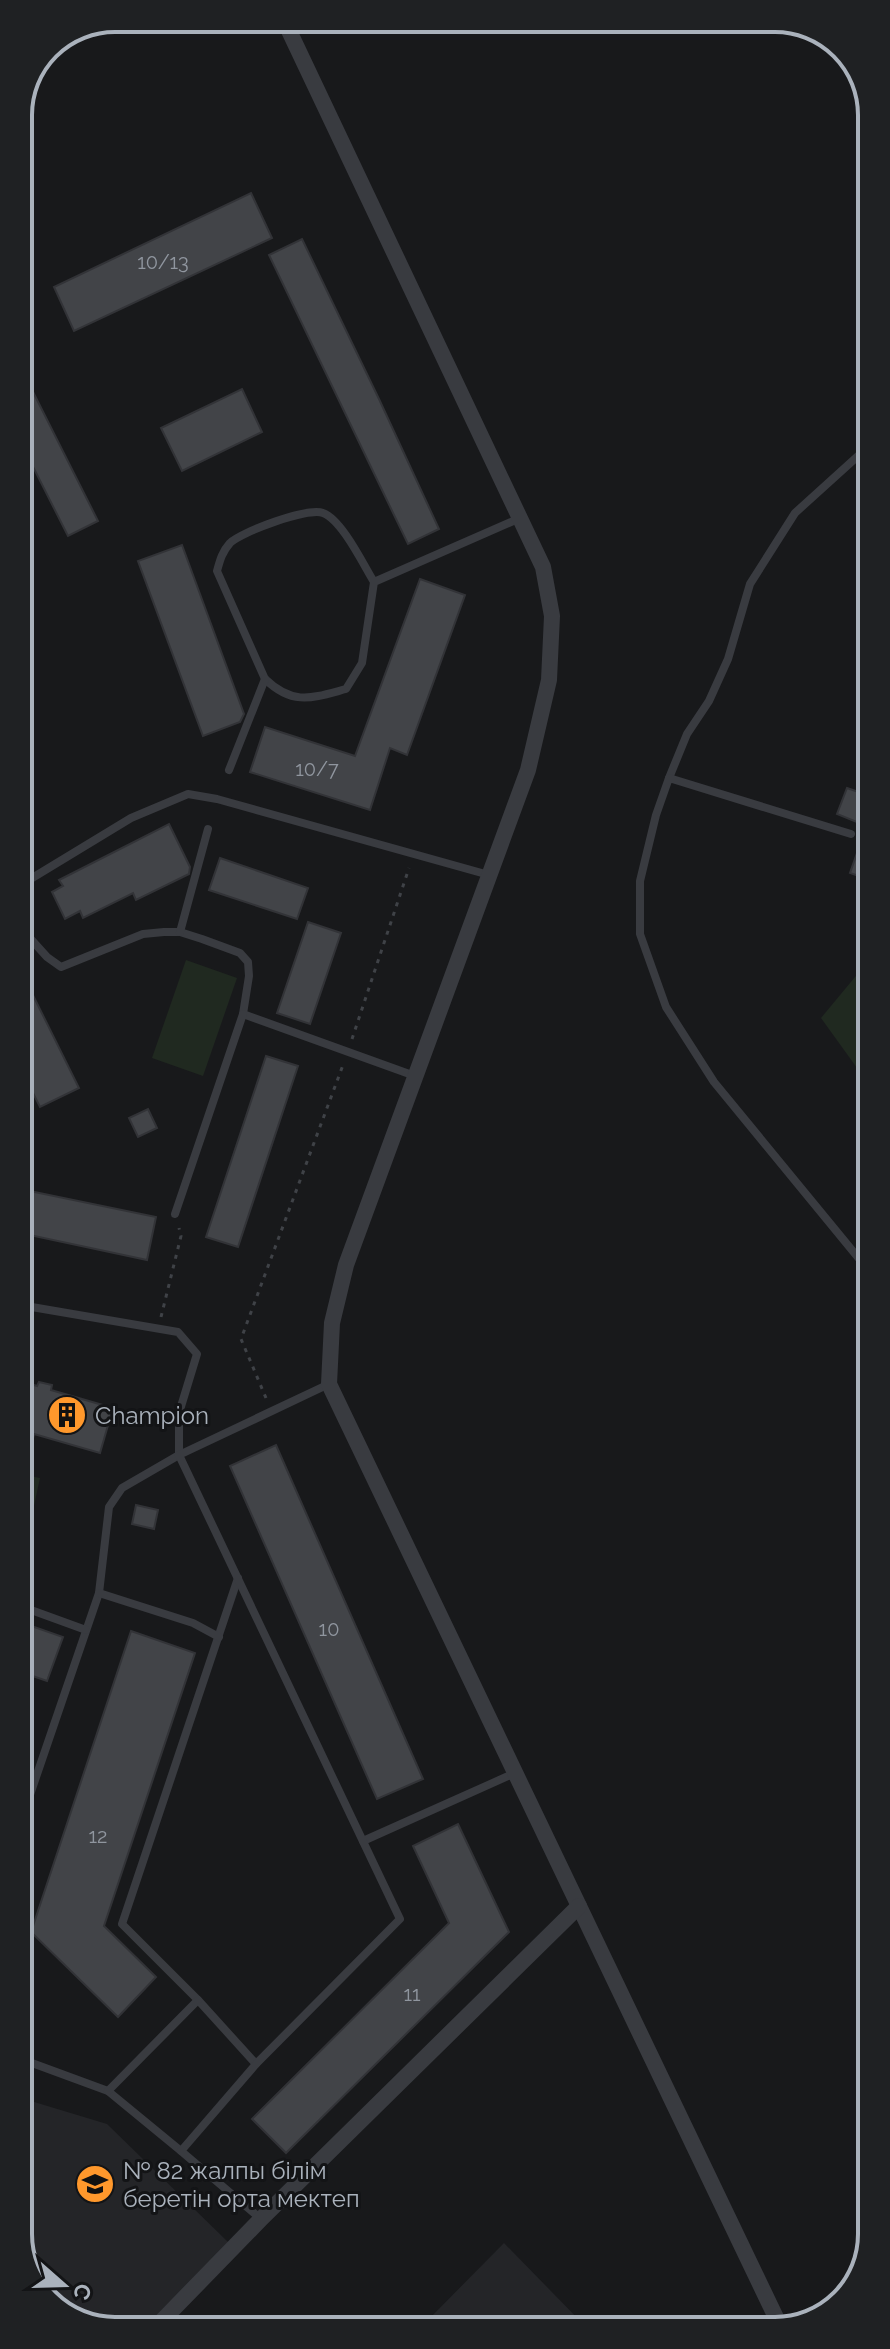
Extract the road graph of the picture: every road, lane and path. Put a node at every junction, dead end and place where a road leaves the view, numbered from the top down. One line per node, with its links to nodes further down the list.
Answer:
1 (290, 32): 3 (street)
2 (858, 456): 7 (lane)
3 (520, 518): 4 (lane); 11 (street)
4 (374, 582): 5 (lane); 5 (lane)
5 (265, 679): 6 (lane)
6 (229, 770)
7 (669, 778): 9 (lane); 19 (lane)
8 (208, 829): 13 (lane)
9 (851, 834)
10 (414, 853): 11 (lane); 12 (lane); 16 (path)
11 (490, 875): 17 (street)
12 (32, 878)
13 (180, 932): 14 (lane); 15 (lane)
14 (32, 940)
15 (243, 1014): 16 (lane); 18 (lane)
16 (348, 1052): 17 (lane); 23 (path)
17 (416, 1076): 22 (street)
18 (175, 1214): 21 (path)
19 (858, 1257)
20 (32, 1307): 21 (lane)
21 (158, 1329): 24 (lane)
22 (329, 1384): 23 (lane); 30 (street)
23 (271, 1411): 24 (lane)
24 (179, 1455): 25 (lane); 26 (lane)
25 (238, 1578): 29 (lane); 32 (lane)
26 (99, 1593): 28 (lane); 29 (lane)
27 (32, 1610): 28 (lane)
28 (86, 1630): 31 (lane)
29 (219, 1637): 34 (lane)
30 (516, 1773): 32 (lane); 33 (street)
31 (32, 1789)
32 (363, 1841): 36 (lane)
33 (579, 1906): 39 (street); 41 (street)
34 (198, 2000): 36 (lane); 37 (lane)
35 (32, 2063): 37 (lane)
36 (256, 2064): 38 (lane)
37 (108, 2091): 38 (lane)
38 (181, 2151): 39 (lane)
39 (261, 2219): 40 (street)
40 (166, 2317)
41 (776, 2317)

